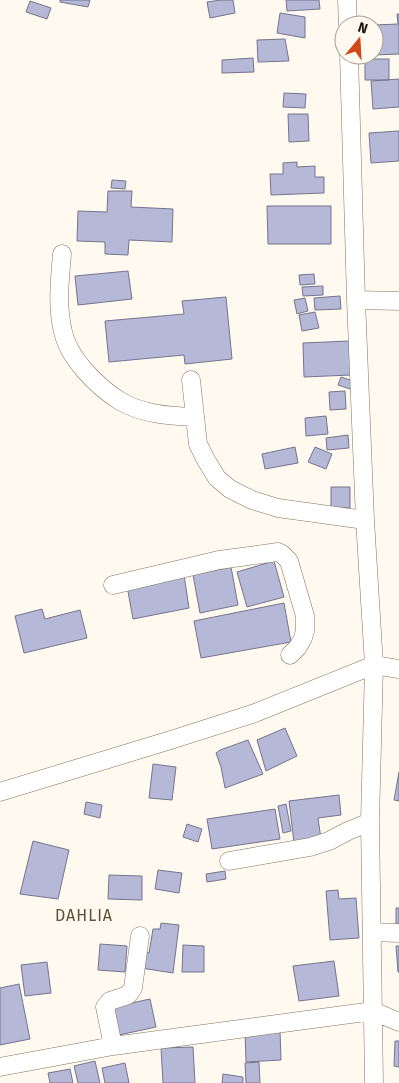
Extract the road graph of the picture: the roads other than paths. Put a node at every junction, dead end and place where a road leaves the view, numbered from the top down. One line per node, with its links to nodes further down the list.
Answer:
1 (347, 0): 2 (street)
2 (348, 15)
3 (349, 65): 5 (street)
4 (62, 254): 8 (street)
5 (356, 300): 6 (street); 9 (street)
6 (399, 301)
7 (191, 380): 8 (street)
8 (194, 417): 9 (street)
9 (365, 520): 12 (street)
10 (113, 585): 11 (street)
11 (290, 655)
12 (374, 666): 13 (street); 14 (street); 15 (street)
13 (399, 669)
14 (0, 792)
15 (370, 822): 16 (street); 17 (street)
16 (230, 861)
17 (372, 932): 18 (street); 20 (street)
18 (399, 933)
19 (140, 936): 22 (street)
20 (374, 1011): 21 (street); 22 (street); 24 (street)
21 (399, 1022)
22 (113, 1046): 23 (street)
23 (0, 1067)
24 (374, 1083)

